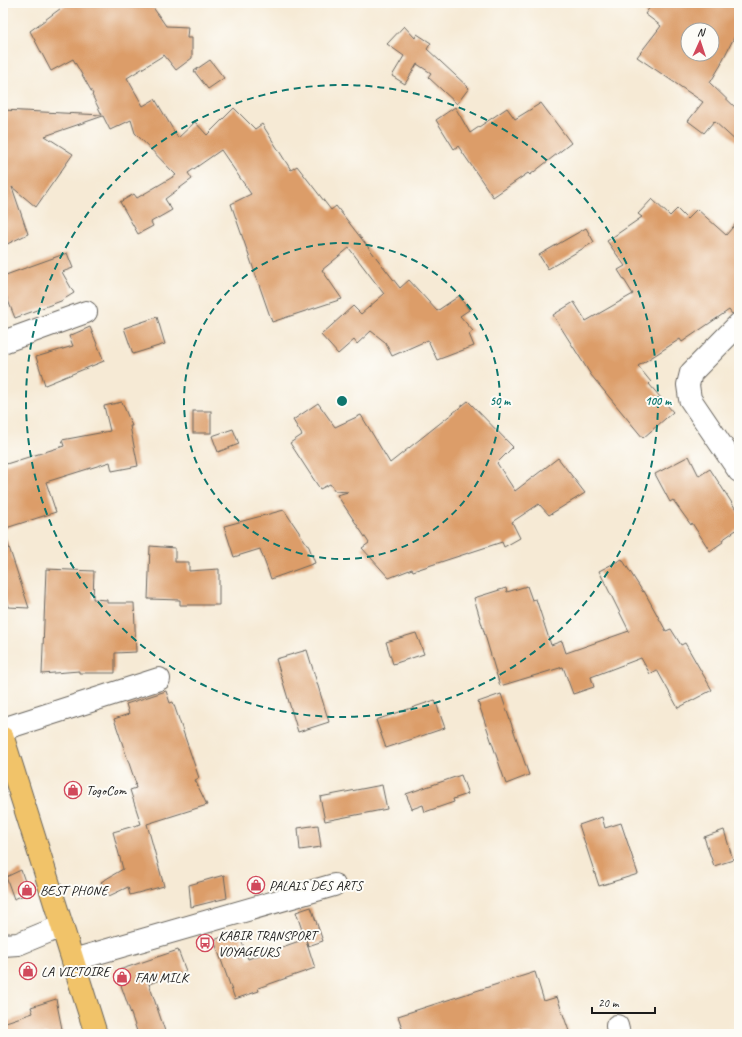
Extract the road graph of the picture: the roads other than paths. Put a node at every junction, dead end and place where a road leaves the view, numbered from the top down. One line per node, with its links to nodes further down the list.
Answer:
1 (86, 312): 3 (street)
2 (739, 324): 4 (street)
3 (3, 342)
4 (739, 472)
5 (159, 679): 6 (street)
6 (3, 729)
7 (3, 738): 9 (highway)
8 (334, 885): 11 (street)
9 (62, 926): 10 (street); 11 (highway)
10 (3, 945)
11 (73, 960): 12 (highway)
12 (96, 1034)

